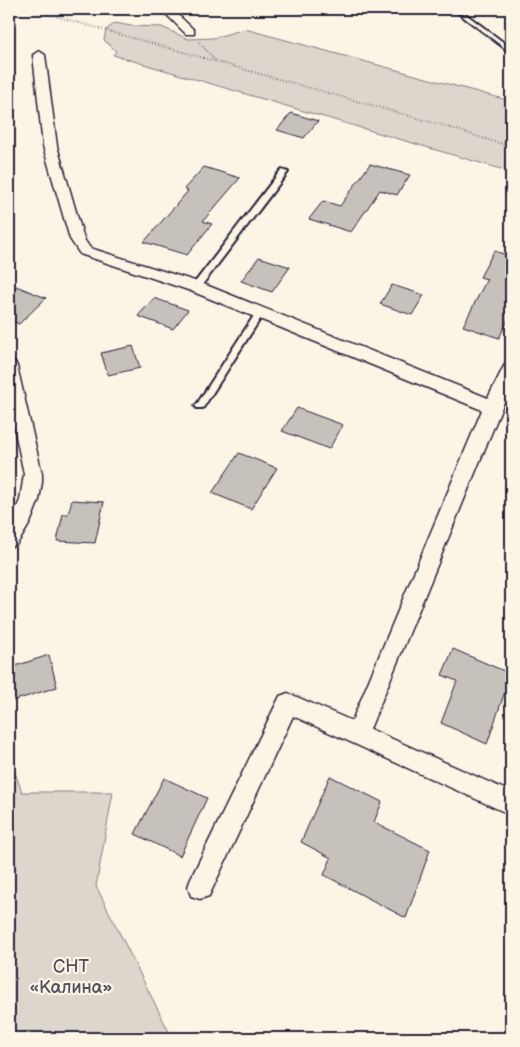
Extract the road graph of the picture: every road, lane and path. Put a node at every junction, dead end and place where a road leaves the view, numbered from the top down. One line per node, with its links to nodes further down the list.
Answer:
1 (30, 9): 7 (path)
2 (166, 9): 4 (street)
3 (456, 9): 5 (lane)
4 (190, 32): 7 (path)
5 (511, 51)
6 (39, 55): 10 (street)
7 (217, 62): 8 (path)
8 (511, 148)
9 (284, 172): 10 (lane)
10 (196, 287): 11 (street)
11 (260, 313): 14 (lane); 15 (street)
12 (9, 366): 16 (street)
13 (511, 368): 15 (street)
14 (200, 406)
15 (492, 407): 17 (street)
16 (9, 539)
17 (358, 735): 18 (street); 19 (street)
18 (511, 804)
19 (200, 887)

